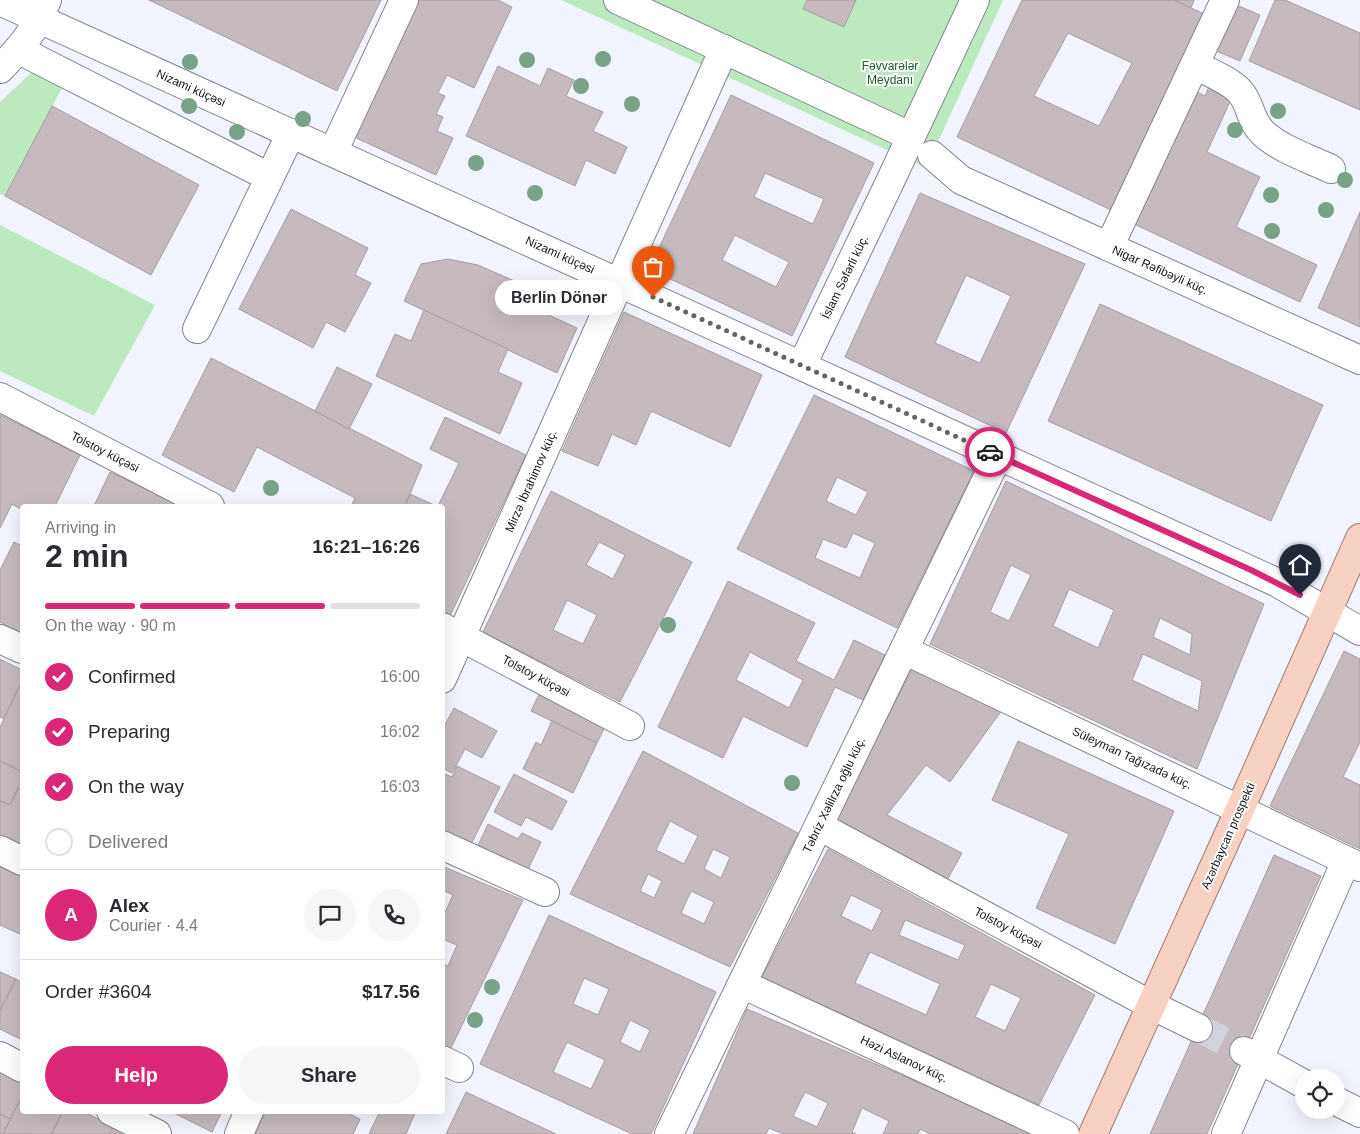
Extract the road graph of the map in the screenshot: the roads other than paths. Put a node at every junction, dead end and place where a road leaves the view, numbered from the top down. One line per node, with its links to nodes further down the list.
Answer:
1 (404, 0): 12 (street)
2 (618, 0): 7 (street)
3 (975, 0): 11 (street, İslam Səfərli küç.)
4 (1224, 0): 9 (street)
5 (0, 1): 6 (street, Nizami küçəsi)
6 (43, 10): 8 (street); 10 (street, Nizami küçəsi)
7 (724, 49): 11 (street); 17 (street, Mirzə İbrahimov küç.)
8 (9, 60): 15 (street)
9 (1194, 65): 14 (street); 16 (street)
10 (291, 132): 12 (street, Nizami küçəsi); 15 (street)
11 (910, 136): 20 (street, İslam Səfərli küç.)
12 (333, 152): 17 (street, Nizami küçəsi)
13 (932, 155): 16 (street, Nigar Rəfibəyli küç.)
14 (1331, 170)
15 (269, 177): 18 (street)
16 (1108, 247): 19 (street, Nigar Rəfibəyli küç.)
17 (620, 282): 20 (street, Nizami küçəsi); 27 (street, Mirzə İbrahimov küç.)
18 (197, 329)
19 (1360, 360)
20 (802, 365): 22 (street, Nizami küçəsi)
21 (0, 398): 23 (street, Tolstoy küçəsi)
22 (998, 456): 25 (street, Nizami küçəsi); 30 (street, Təbriz Xəlilrza oğlu küç.)
23 (206, 504)
24 (1360, 538): 25 (main road, Azərbaycan prospekti)
25 (1328, 612): 26 (street, Nizami küçəsi); 33 (main road, Azərbaycan prospekti)
26 (1360, 631)
27 (452, 632): 31 (street, Mirzə İbrahimov küç.); 32 (street, Tolstoy küçəsi)
28 (0, 639): 29 (street)
29 (20, 648)
30 (904, 650): 33 (street, Süleyman Tağızadə küç.); 34 (street, Təbriz Xəlilrza oğlu küç.)
31 (445, 665)
32 (630, 726)
33 (1240, 809): 38 (street, Süleyman Tağızadə küç.); 41 (main road, Azərbaycan prospekti)
34 (819, 826): 40 (street, Təbriz Xəlilrza oğlu küç.); 41 (street, Tolstoy küçəsi)
35 (445, 846): 39 (street)
36 (0, 850): 37 (street)
37 (20, 860)
38 (1353, 864): 44 (street)
39 (545, 892)
40 (742, 984): 53 (street, Təbriz Xəlilrza oğlu küç.); 54 (street, Həzi Aslanov küç.)
41 (1151, 1005): 42 (street, Tolstoy küçəsi); 55 (main road, Azərbaycan prospekti)
42 (1198, 1028)
43 (0, 1056): 45 (street)
44 (1252, 1056): 46 (street); 56 (street)
45 (20, 1067)
46 (1295, 1079)
47 (1345, 1106): 48 (street)
48 (1360, 1113)
49 (117, 1114): 51 (street)
50 (248, 1114): 52 (street)
51 (157, 1134)
52 (239, 1134)
53 (669, 1134)
54 (1065, 1134)
55 (1094, 1134)
56 (1226, 1134)

